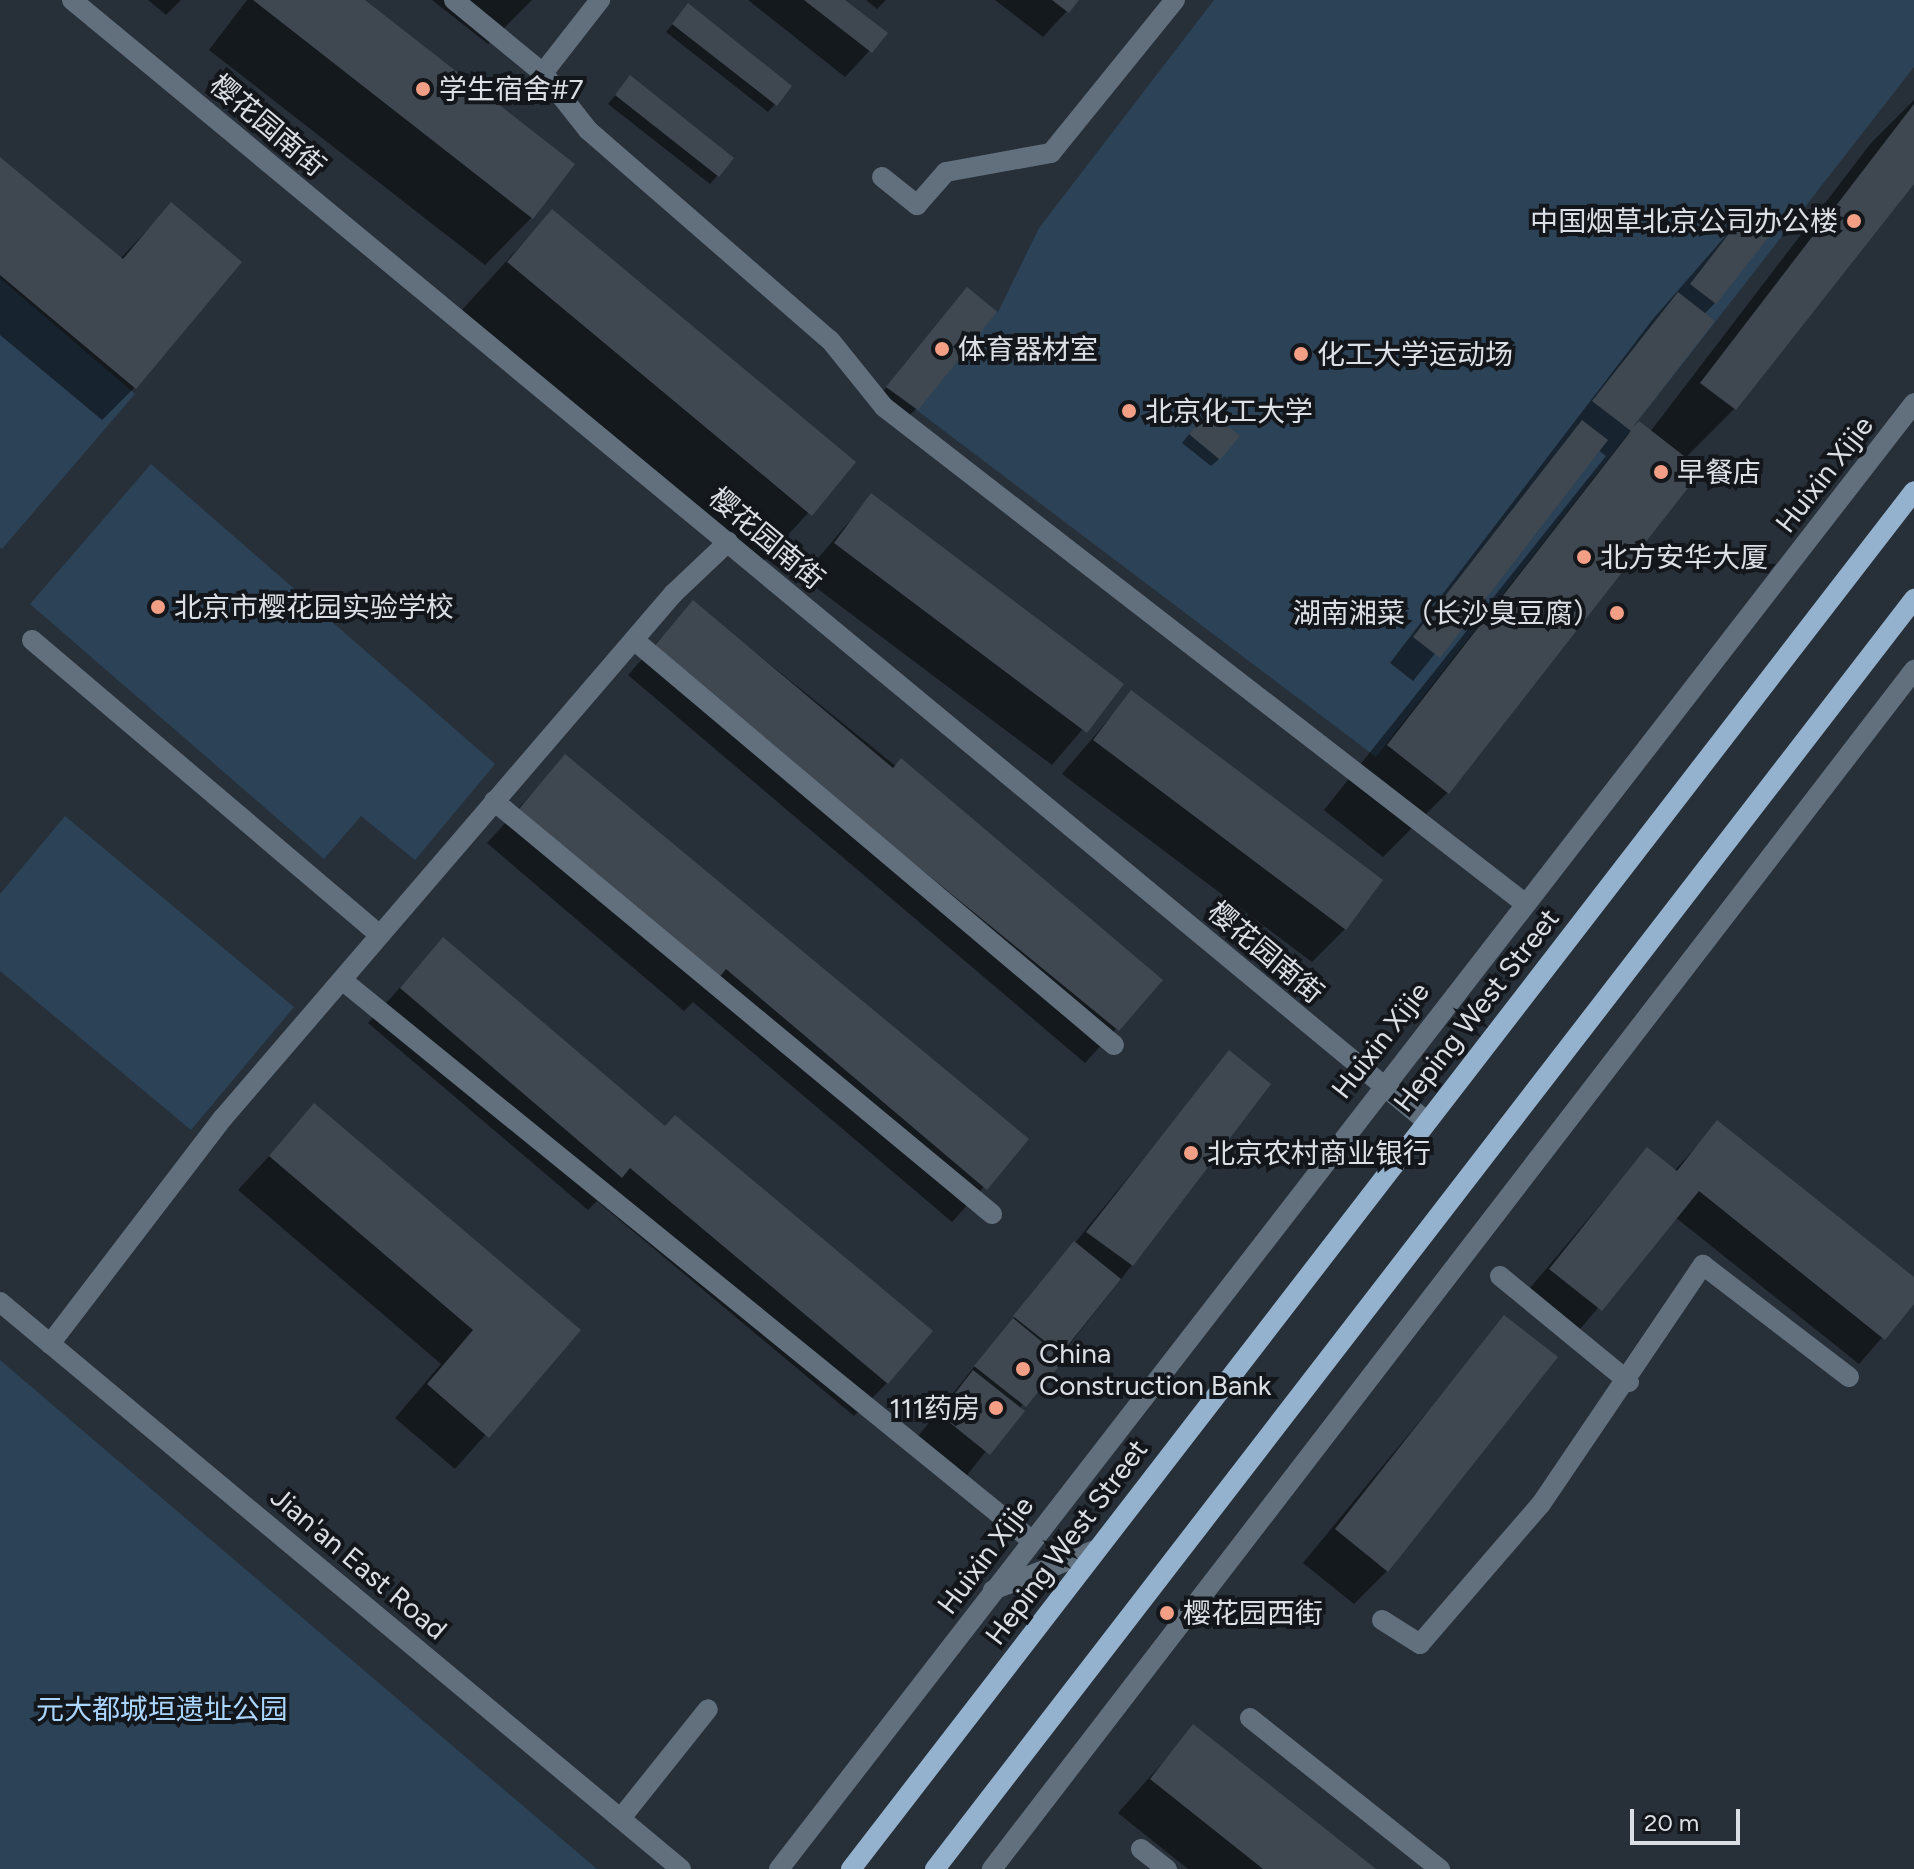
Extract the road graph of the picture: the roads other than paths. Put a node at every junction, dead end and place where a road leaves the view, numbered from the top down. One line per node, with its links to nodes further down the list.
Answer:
1 (72, 0): 9 (street, 樱花园南街)
2 (454, 0): 5 (street)
3 (600, 0): 5 (street)
4 (1175, 0): 6 (street)
5 (543, 73): 15 (street)
6 (882, 177)
7 (1914, 403): 15 (street, Huixin Xijie)
8 (1914, 491): 20 (main road, Heping West Street)
9 (728, 542): 12 (street); 19 (street, 樱花园南街)
10 (1914, 599): 38 (main road)
11 (32, 640): 16 (street)
12 (634, 640): 14 (street); 18 (street)
13 (1914, 670): 39 (street)
14 (494, 801): 16 (street); 21 (street)
15 (1523, 902): 19 (street, Huixin Xijie)
16 (379, 934): 17 (street)
17 (342, 980): 24 (street); 27 (street)
18 (1114, 1045)
19 (1381, 1084): 20 (street, 樱花园南街); 27 (street, Huixin Xijie)
20 (1426, 1121): 28 (main road, Heping West Street)
21 (992, 1214)
22 (1500, 1276): 26 (street)
23 (0, 1302): 24 (street, Jian'an East Road)
24 (50, 1344): 33 (street, Jian'an East Road)
25 (1849, 1377): 26 (street)
26 (1629, 1382): 30 (street)
27 (1031, 1540): 29 (street, Huixin Xijie)
28 (1095, 1550): 29 (street); 37 (main road, Heping West Street)
29 (993, 1590): 36 (street, Huixin Xijie)
30 (1382, 1620)
31 (708, 1709): 33 (street)
32 (1250, 1718): 41 (street)
33 (621, 1818): 35 (street, Jian'an East Road)
34 (1141, 1849): 40 (street)
35 (681, 1869)
36 (779, 1869)
37 (851, 1869)
38 (935, 1869)
39 (992, 1869)
40 (1167, 1869)
41 (1440, 1869)

